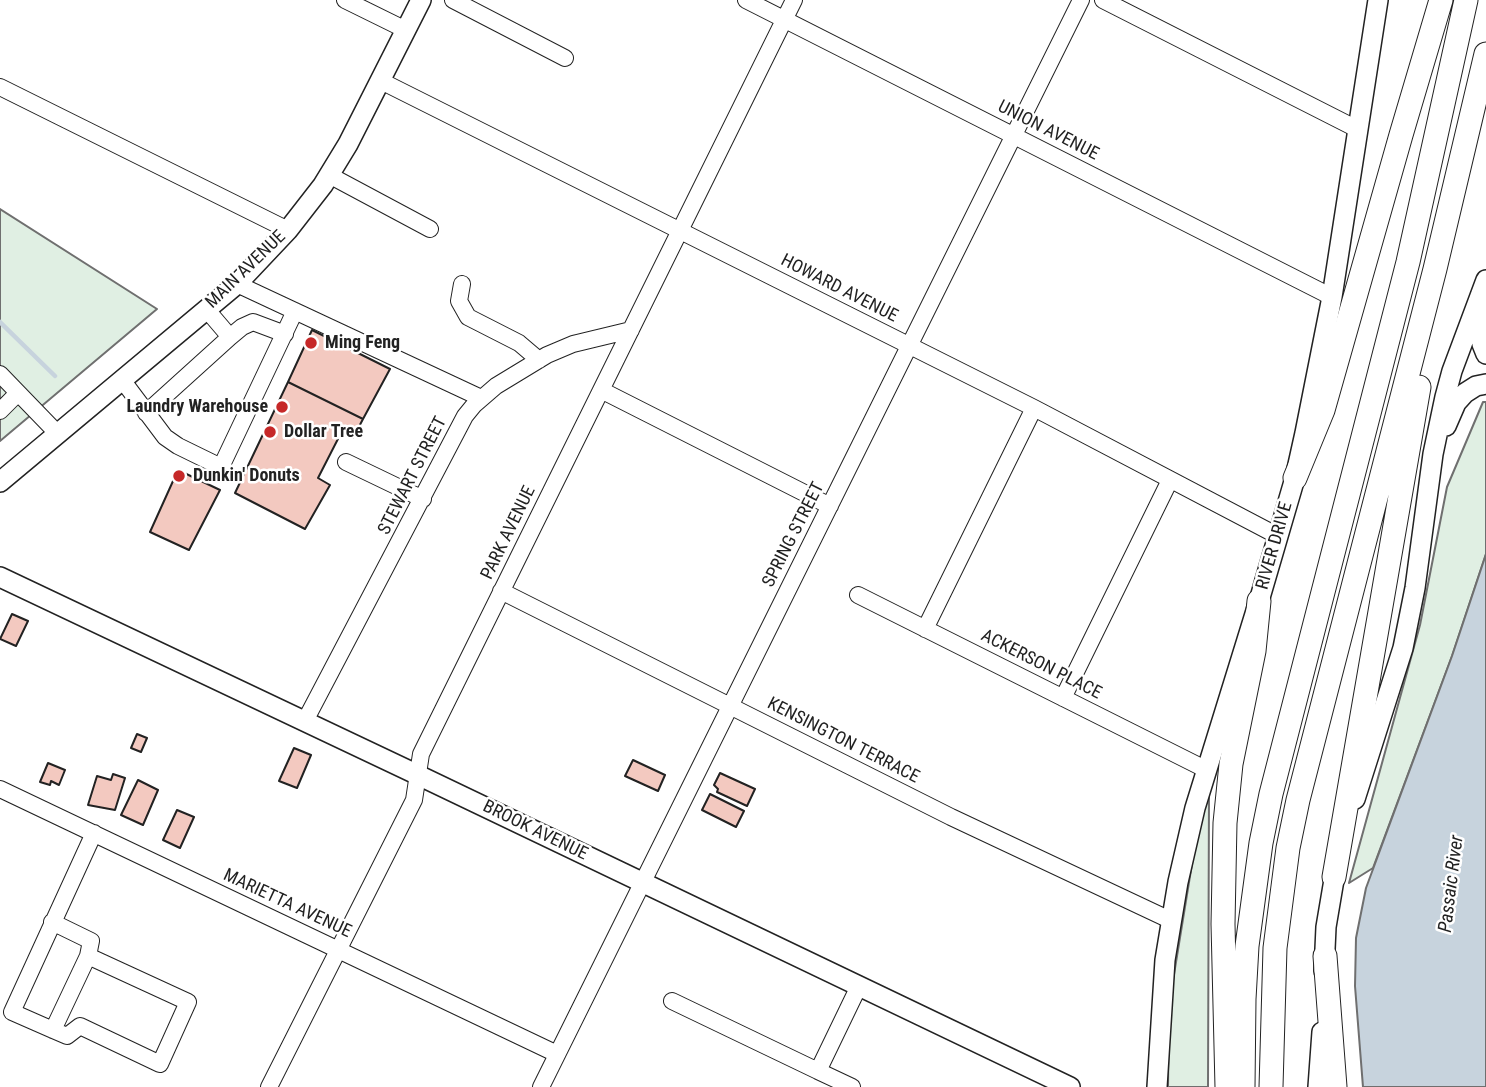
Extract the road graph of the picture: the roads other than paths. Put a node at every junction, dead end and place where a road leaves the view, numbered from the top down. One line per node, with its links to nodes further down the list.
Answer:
1 (345, 0): 12 (street)
2 (421, 0): 12 (main road, MAIN AVENUE)
3 (453, 0): 14 (street)
4 (746, 0): 11 (street, UNION AVENUE)
5 (794, 0): 11 (street, PARK AVENUE)
6 (1081, 0): 18 (street, SPRING STREET)
7 (1103, 0): 17 (street)
8 (1378, 0): 17 (main road, RIVER DRIVE)
9 (1441, 0): 48 (highway)
10 (1466, 0): 85 (highway)
11 (784, 20): 18 (street, UNION AVENUE); 22 (street, PARK AVENUE)
12 (406, 30): 15 (main road, MAIN AVENUE)
13 (1486, 54): 23 (highway)
14 (565, 58)
15 (381, 81): 19 (main road, MAIN AVENUE); 22 (street, HOWARD AVENUE)
16 (0, 87): 21 (street)
17 (1357, 129): 27 (main road, RIVER DRIVE)
18 (1014, 135): 27 (street, UNION AVENUE); 34 (street, SPRING STREET)
19 (329, 175): 20 (street); 21 (main road, MAIN AVENUE)
20 (430, 229)
21 (288, 230): 25 (main road, MAIN AVENUE)
22 (680, 231): 31 (street, PARK AVENUE); 34 (street, HOWARD AVENUE)
23 (1435, 270): 67 (highway); 86 (highway)
24 (1486, 280): 28 (main road)
25 (237, 284): 29 (main road, MAIN AVENUE); 30 (street)
26 (462, 284): 36 (street)
27 (1332, 297): 48 (main road, RIVER DRIVE)
28 (1477, 301): 35 (main road); 51 (main road)
29 (207, 310): 33 (street); 38 (main road, MAIN AVENUE)
30 (295, 311): 32 (street); 42 (street)
31 (631, 330): 36 (street, STEWART STREET); 40 (street, PARK AVENUE)
32 (285, 334): 33 (street); 45 (street)
33 (230, 337): 45 (street)
34 (910, 346): 43 (street, HOWARD AVENUE); 53 (street, SPRING STREET)
35 (1486, 354)
36 (539, 360): 42 (street, STEWART STREET)
37 (0, 374): 41 (street)
38 (123, 381): 45 (street); 46 (main road, MAIN AVENUE)
39 (1486, 384): 51 (main road)
40 (601, 390): 53 (street); 56 (street, PARK AVENUE)
41 (18, 393): 44 (street); 46 (street)
42 (481, 398): 52 (street, STEWART STREET)
43 (1034, 408): 49 (street, HOWARD AVENUE); 59 (street)
44 (0, 411)
45 (146, 413)
46 (58, 434): 50 (main road, MAIN AVENUE)
47 (346, 462): 52 (street)
48 (1295, 478): 54 (main road, RIVER DRIVE)
49 (1170, 480): 54 (street, HOWARD AVENUE); 60 (street)
50 (0, 482)
51 (1428, 484): 67 (main road)
52 (423, 499): 62 (street, STEWART STREET)
53 (830, 506): 61 (street, SPRING STREET)
54 (1278, 536): 58 (main road, RIVER DRIVE)
55 (0, 577): 62 (main road, BROOK AVENUE)
56 (501, 591): 61 (street, KENSINGTON TERRACE); 64 (street, PARK AVENUE)
57 (858, 595): 59 (street, ACKERSON PLACE)
58 (1259, 601): 63 (main road, RIVER DRIVE); 84 (highway)
59 (925, 629): 60 (street, ACKERSON PLACE)
60 (1063, 698): 63 (street, ACKERSON PLACE)
61 (730, 705): 68 (street, SPRING STREET); 69 (street, KENSINGTON TERRACE)
62 (304, 721): 64 (main road, BROOK AVENUE)
63 (1207, 770): 69 (main road, RIVER DRIVE)
64 (418, 775): 68 (main road, BROOK AVENUE); 71 (street, PARK AVENUE)
65 (0, 789): 66 (street, MARIETTA AVENUE)
66 (93, 833): 70 (street); 71 (street, MARIETTA AVENUE)
67 (1334, 877): 73 (main road)
68 (642, 882): 74 (main road, BROOK AVENUE); 77 (street, SPRING STREET)
69 (1171, 920): 79 (main road, RIVER DRIVE)
70 (52, 922): 72 (street); 76 (street)
71 (338, 950): 77 (street, MARIETTA AVENUE); 80 (street, PARK AVENUE)
72 (88, 956): 76 (street); 76 (street)
73 (1325, 956): 87 (main road); 88 (highway)
74 (859, 986): 78 (street); 83 (main road, BROOK AVENUE)
75 (672, 1001): 78 (street)
76 (53, 1030)
77 (557, 1054): 81 (street, SPRING STREET)
78 (818, 1071): 82 (street)
79 (1156, 1083)
80 (269, 1087)
81 (541, 1087)
82 (852, 1087)
83 (1070, 1087)
84 (1227, 1087)
85 (1243, 1087)
86 (1271, 1087)
87 (1318, 1087)
88 (1335, 1087)

